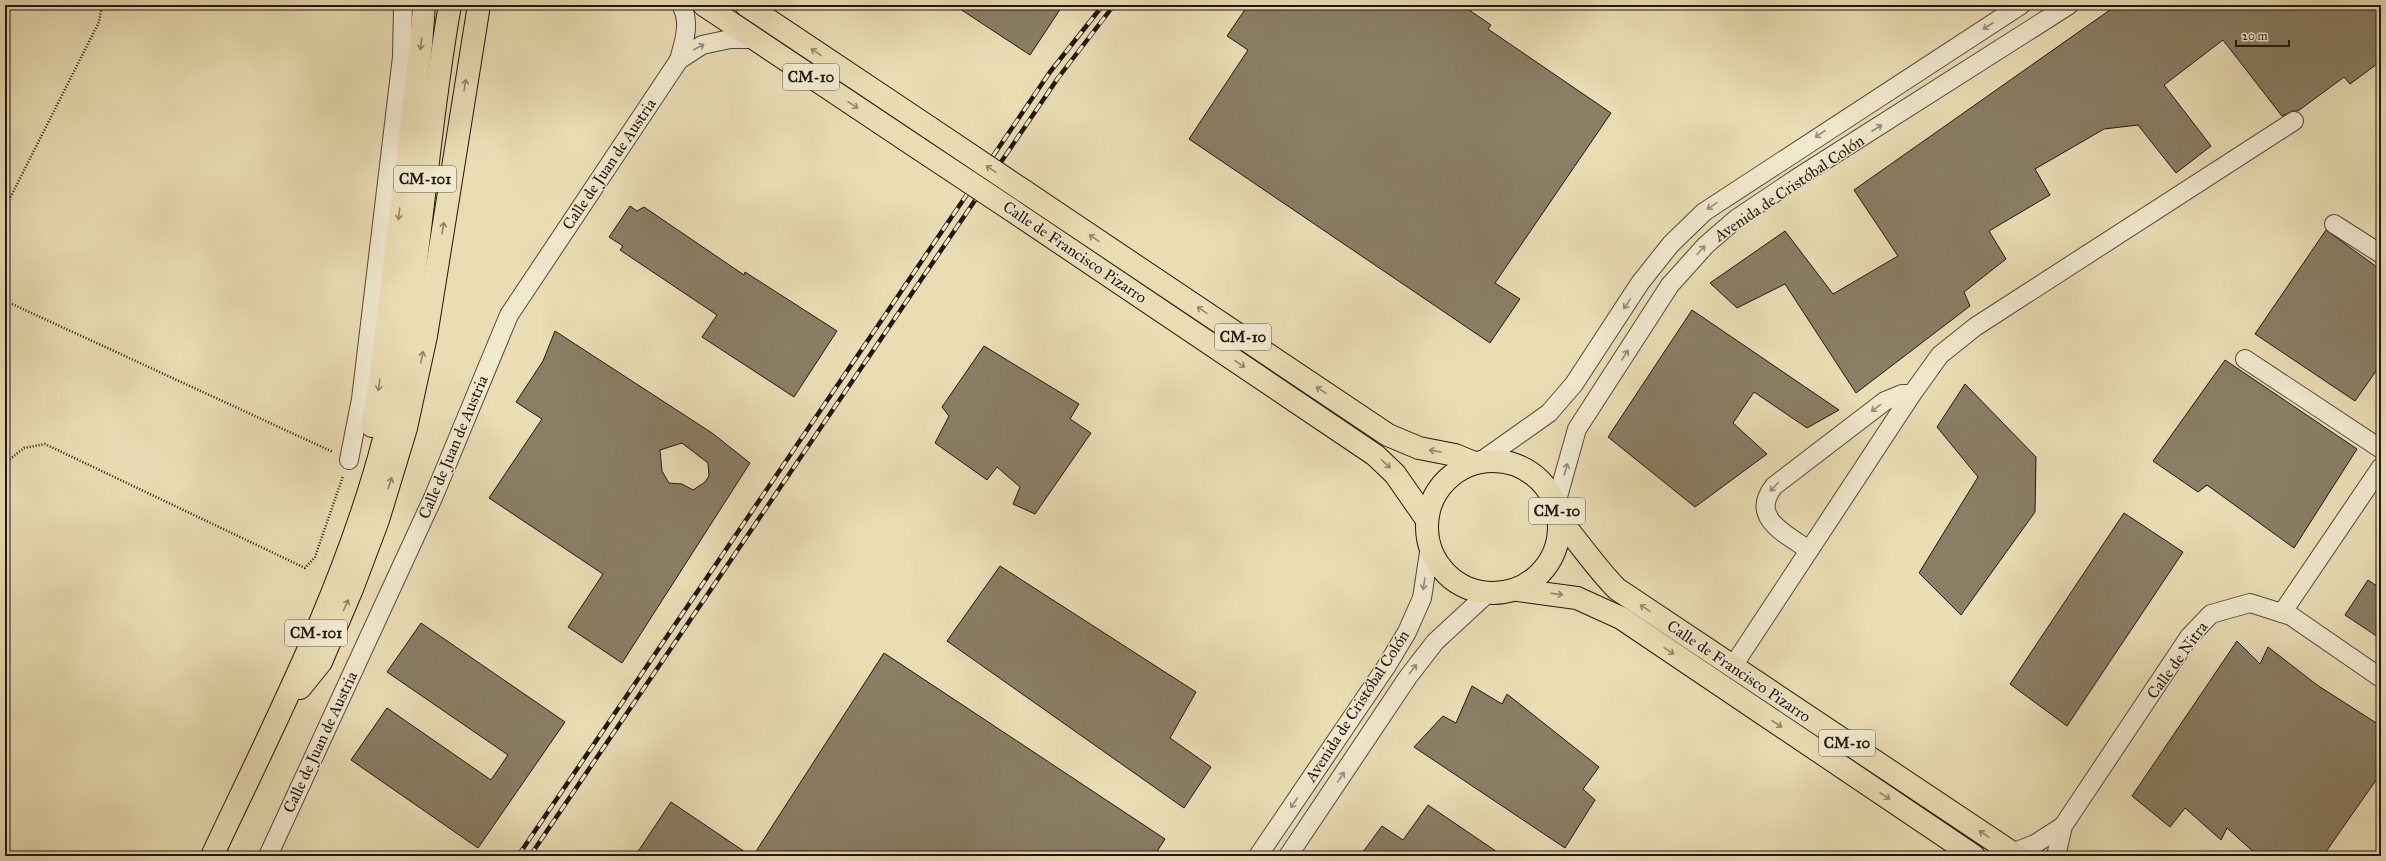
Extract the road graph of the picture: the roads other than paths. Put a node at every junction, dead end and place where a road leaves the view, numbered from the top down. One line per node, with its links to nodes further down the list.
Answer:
1 (403, 5): 19 (street)
2 (424, 5): 24 (main road, one-way to 24)
3 (450, 5): 24 (main road, CM-101)
4 (479, 5): 32 (main road, one-way to 4)
5 (681, 5): 12 (street)
6 (704, 5): 11 (main road, Calle de Francisco Pizarro / CM-10)
7 (746, 5): 10 (main road, Calle de Francisco Pizarro / CM-10)
8 (2021, 5): 20 (street, Avenida de Cristóbal Colón, one-way to 20)
9 (2069, 5): 22 (street, Avenida de Cristóbal Colón, one-way to 9)
10 (768, 14): 20 (main road, Calle de Francisco Pizarro / CM-10, one-way to 10, bridge)
11 (755, 39): 12 (street, one-way to 11); 23 (main road, Calle de Francisco Pizarro / CM-10, one-way to 23, bridge)
12 (679, 60): 36 (street, Calle de Juan de Austria)
13 (2294, 121): 17 (street)
14 (2334, 224): 15 (street)
15 (2381, 254)
16 (2245, 359): 18 (street)
17 (1912, 394): 26 (street); 26 (street, one-way to 26)
18 (2381, 449)
19 (349, 460)
20 (1478, 460): 22 (main road, CM-10); 23 (main road, CM-10)
21 (2381, 467): 29 (street)
22 (1557, 513): 27 (main road, CM-10); 30 (main road, Calle de Francisco Pizarro / CM-10, one-way to 22)
23 (1427, 520): 25 (main road, CM-10)
24 (352, 543): 32 (main road, CM-101)
25 (1430, 546): 28 (main road, CM-10); 37 (street, Avenida de Cristóbal Colón, one-way to 37)
26 (1809, 550): 30 (street)
27 (1518, 590): 28 (main road, CM-10); 39 (main road, Calle de Francisco Pizarro / CM-10, one-way to 39)
28 (1488, 593): 38 (street, Avenida de Cristóbal Colón, one-way to 28)
29 (2282, 613): 31 (street, Calle de Nitra); 33 (street, Calle de Nitra)
30 (1733, 666): 34 (main road, Calle de Francisco Pizarro / CM-10, one-way to 30)
31 (2381, 678)
32 (276, 721): 35 (main road, CM-101)
33 (2063, 826): 34 (street, Calle de Nitra); 40 (street, Calle de Nitra)
34 (2014, 854)
35 (212, 856)
36 (268, 856)
37 (1258, 856)
38 (1288, 856)
39 (1974, 856)
40 (2056, 856)

